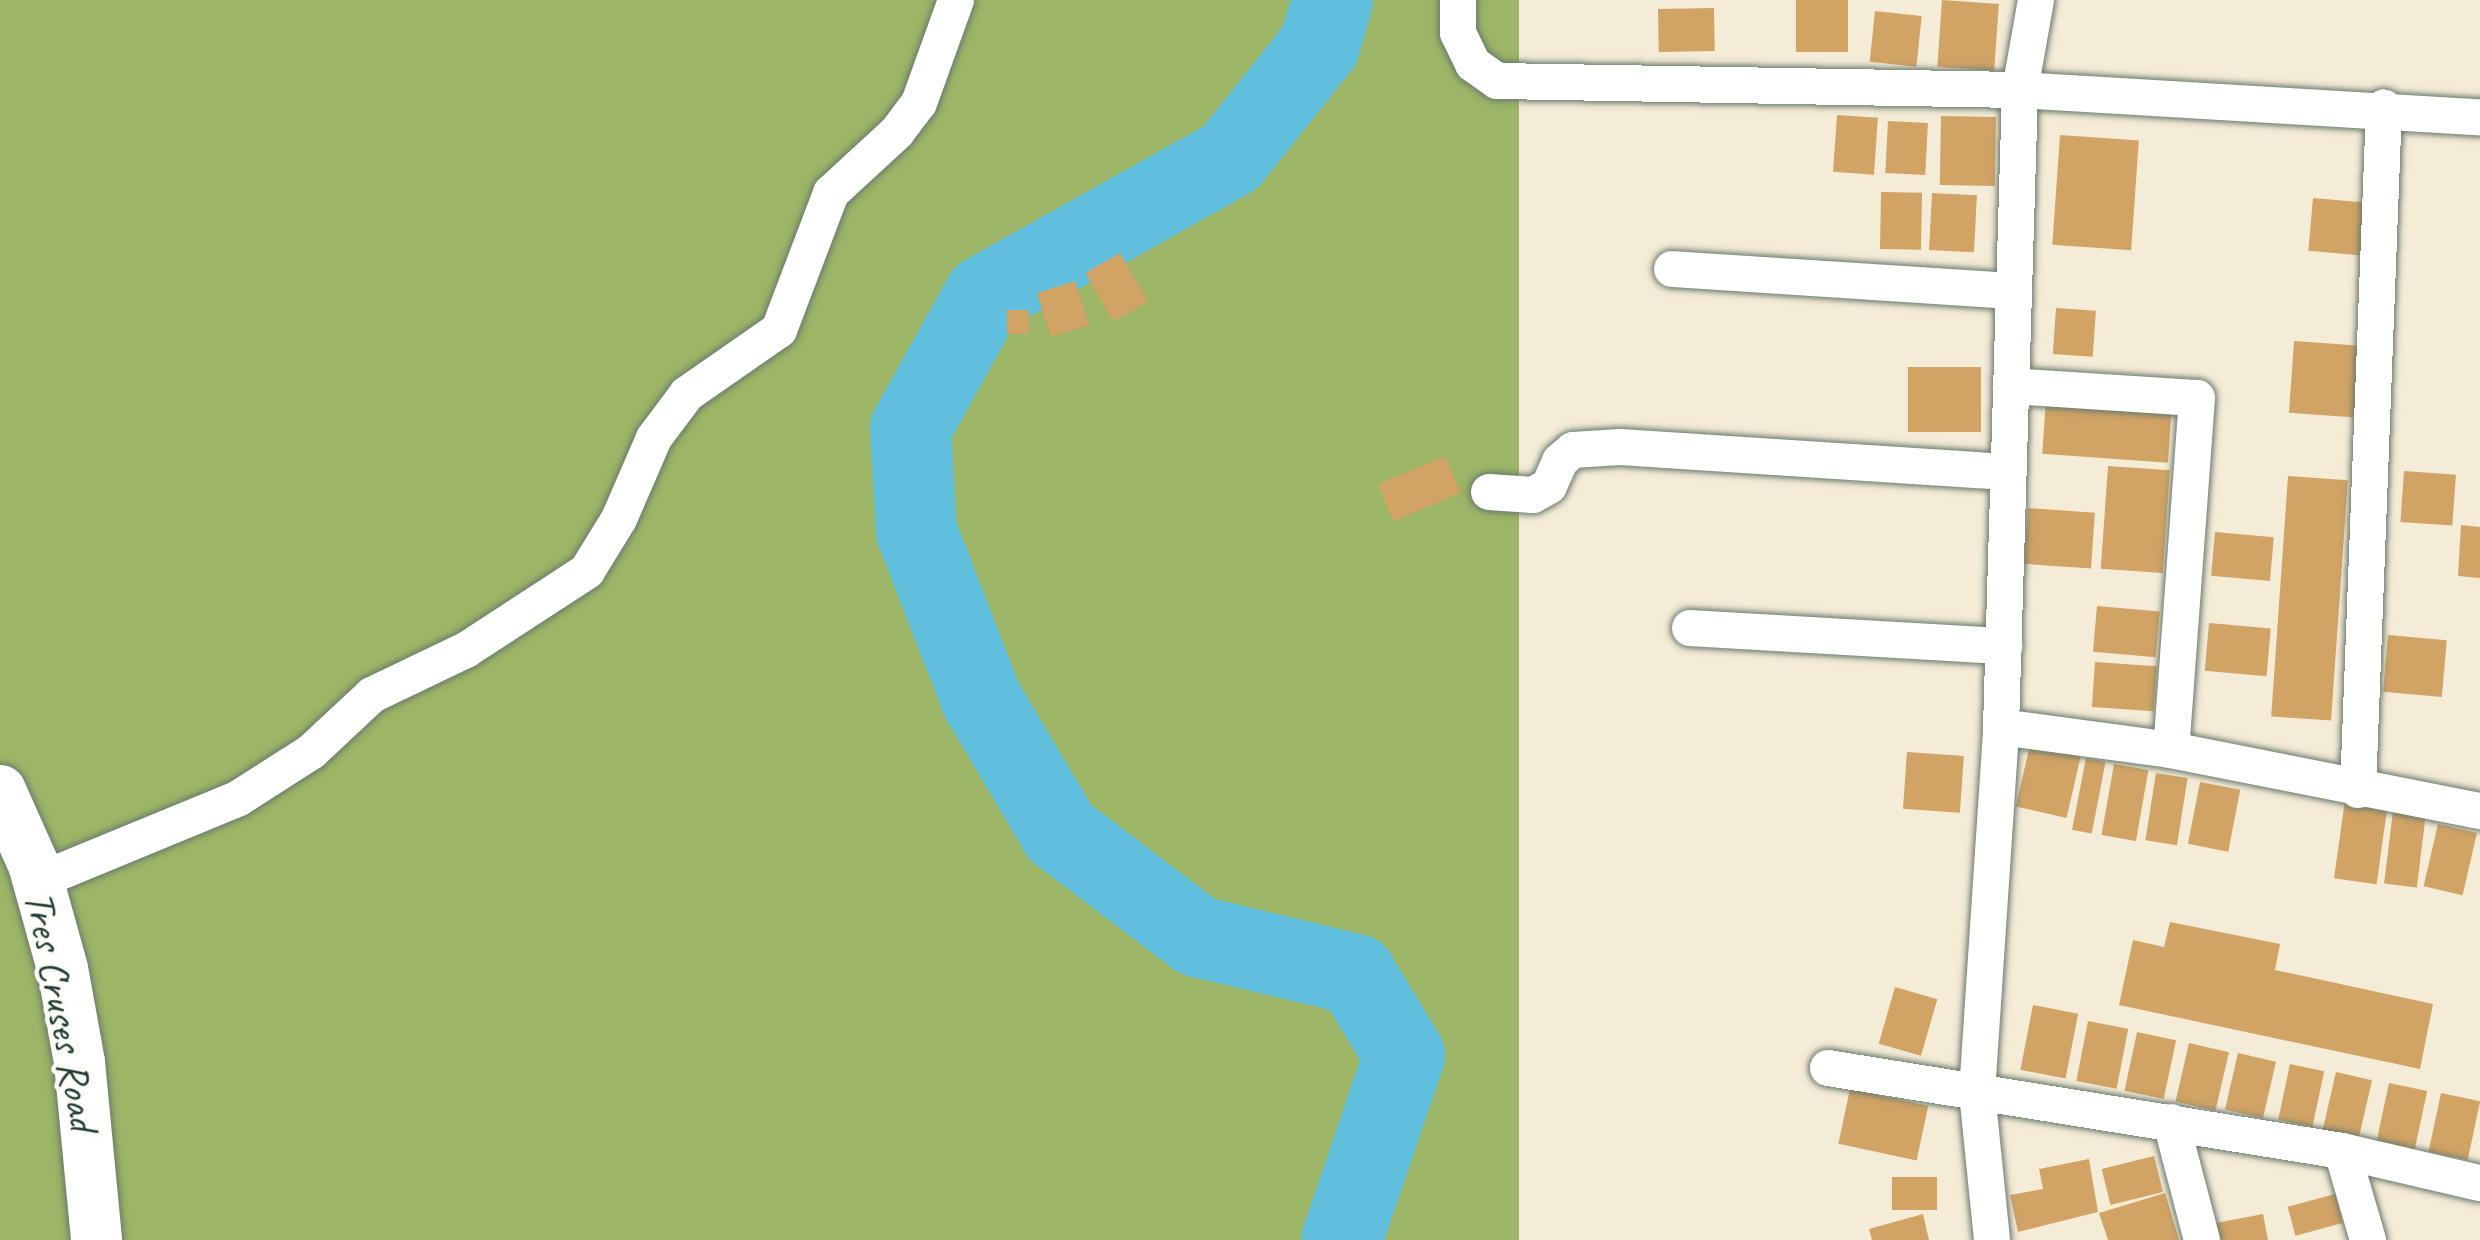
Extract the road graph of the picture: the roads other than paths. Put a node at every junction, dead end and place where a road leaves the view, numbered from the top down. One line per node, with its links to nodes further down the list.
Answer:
1 (956, 0): 19 (street)
2 (1457, 0): 4 (street)
3 (2036, 0): 4 (street)
4 (2020, 90): 5 (street); 8 (street)
5 (2384, 107): 6 (street); 17 (street)
6 (2480, 116)
7 (1672, 269): 8 (street)
8 (2013, 291): 9 (street)
9 (2011, 386): 10 (street); 15 (street)
10 (2006, 472): 11 (street); 13 (street)
11 (1490, 492)
12 (1690, 628): 13 (street)
13 (2004, 646): 14 (street)
14 (2001, 727): 15 (street); 21 (street)
15 (2171, 750): 17 (street)
16 (0, 790): 19 (main road, Tres Cruses Road)
17 (2358, 790): 18 (street)
18 (2480, 811)
19 (38, 881): 25 (main road, Tres Cruses Road)
20 (1828, 1068): 21 (street)
21 (1977, 1093): 22 (street); 26 (street)
22 (2171, 1122): 23 (street); 27 (street)
23 (2342, 1151): 24 (street); 28 (street)
24 (2480, 1183)
25 (96, 1240)
26 (1992, 1240)
27 (2203, 1240)
28 (2368, 1240)

